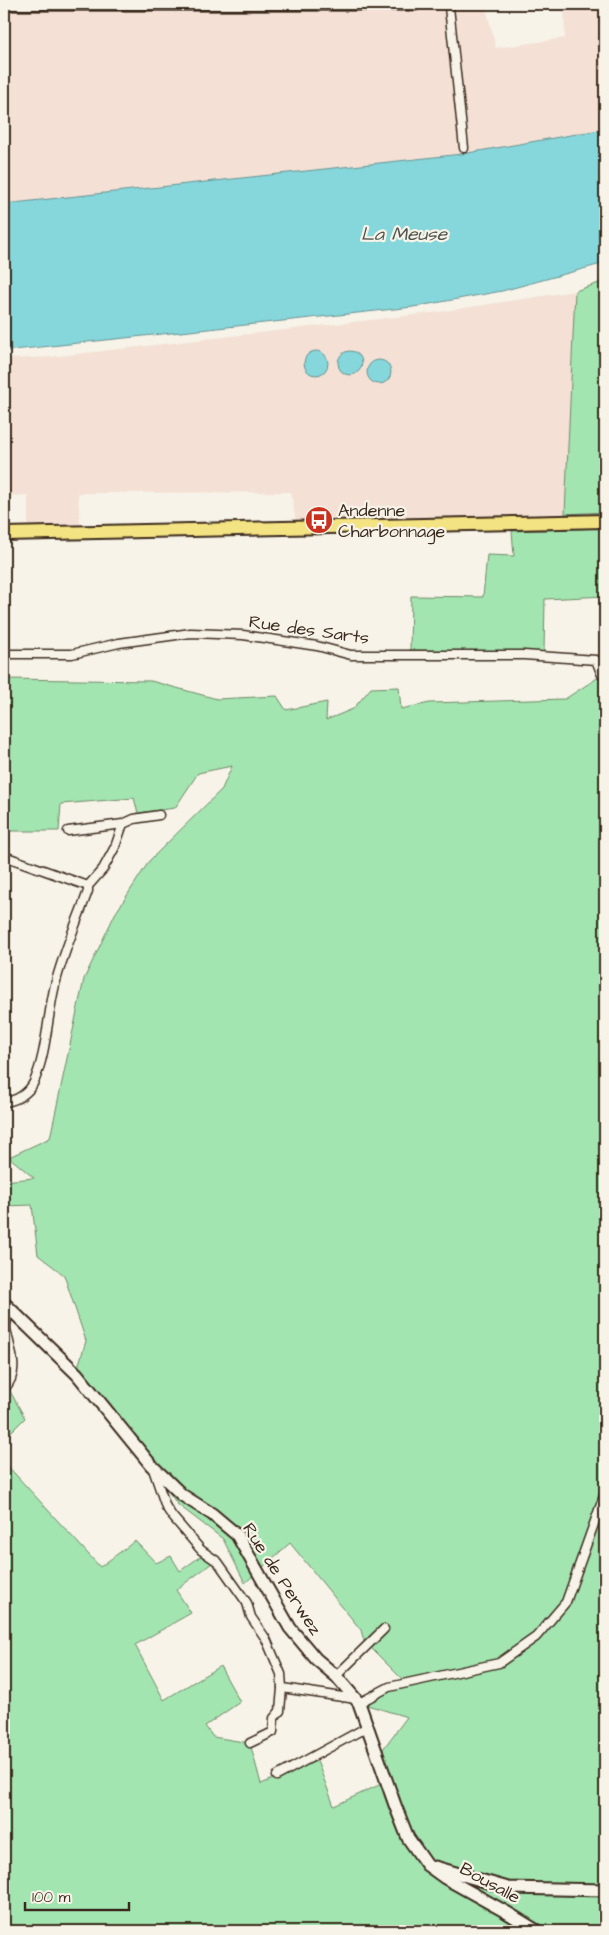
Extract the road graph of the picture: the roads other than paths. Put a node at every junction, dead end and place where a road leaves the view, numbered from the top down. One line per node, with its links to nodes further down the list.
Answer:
1 (13, 4): 2 (street)
2 (53, 4): 3 (street)
3 (415, 4)
4 (447, 4): 5 (street)
5 (464, 148)
6 (605, 521): 7 (main road)
7 (4, 534)
8 (4, 654): 9 (street, Rue des Sarts)
9 (602, 675)
10 (159, 816): 11 (street)
11 (123, 824): 12 (street); 14 (street)
12 (68, 831)
13 (4, 856): 14 (street)
14 (88, 886): 15 (street)
15 (4, 1102)
16 (7, 1306): 17 (street); 18 (street, Rue de Perwez)
17 (4, 1389)
18 (151, 1465): 21 (street, Rue de Perwez); 22 (street, Rue de Perwez)
19 (605, 1493): 23 (street)
20 (384, 1629): 21 (street)
21 (336, 1676): 23 (street, Rue de Perwez)
22 (282, 1688): 23 (street); 25 (street, Rue de Perwez)
23 (358, 1701): 24 (street, Rue de Perwez)
24 (369, 1726): 26 (street); 27 (street, Rue de Perwez)
25 (250, 1743)
26 (277, 1776)
27 (427, 1865): 28 (street); 29 (street, Bousalle)
28 (605, 1890)
29 (537, 1931)

